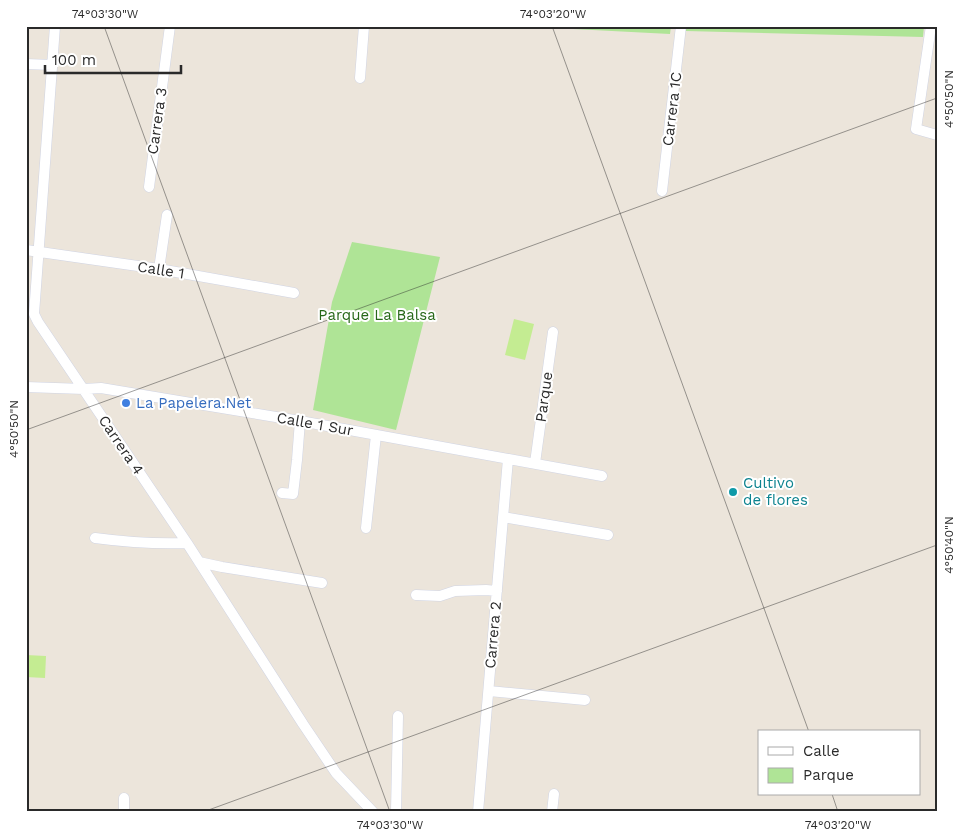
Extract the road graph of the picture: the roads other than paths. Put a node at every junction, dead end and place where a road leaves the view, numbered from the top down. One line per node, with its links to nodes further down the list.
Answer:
1 (55, 26): 7 (street, Carrera 4)
2 (170, 26): 10 (street, Carrera 3)
3 (364, 26): 8 (street)
4 (681, 26): 11 (street, Carrera 1C)
5 (931, 26): 9 (street)
6 (26, 64): 7 (street)
7 (52, 65): 14 (street, Carrera 4)
8 (360, 78)
9 (937, 135)
10 (149, 187)
11 (662, 191)
12 (167, 215): 15 (street)
13 (26, 250): 14 (street, Calle 1)
14 (39, 251): 15 (street, Calle 1); 17 (street, Carrera 4)
15 (159, 269): 16 (street, Calle 1)
16 (294, 293)
17 (30, 315): 20 (street, Carrera 4)
18 (553, 332): 24 (street, Parque)
19 (26, 387): 20 (street, Calle 1 Sur)
20 (84, 389): 21 (street, Calle 1 Sur); 31 (street, Carrera 4)
21 (300, 421): 22 (street, Calle 1 Sur); 26 (street)
22 (376, 436): 23 (street, Calle 1 Sur); 28 (street)
23 (508, 459): 24 (street, Calle 1 Sur); 27 (street, Carrera 2)
24 (535, 463): 25 (street, Calle 1 Sur)
25 (602, 476)
26 (282, 493)
27 (502, 517): 29 (street); 34 (street, Carrera 2)
28 (366, 528)
29 (608, 535)
30 (95, 538): 31 (street)
31 (187, 543): 32 (street, Carrera 4)
32 (199, 562): 33 (street); 42 (street, Carrera 4)
33 (322, 583)
34 (497, 591): 35 (street); 36 (street, Carrera 2)
35 (416, 595)
36 (489, 691): 37 (street); 44 (street, Carrera 2)
37 (585, 700)
38 (398, 716): 43 (street)
39 (554, 794): 45 (street)
40 (124, 798): 41 (street)
41 (124, 812)
42 (373, 812)
43 (396, 812)
44 (478, 812)
45 (552, 812)

